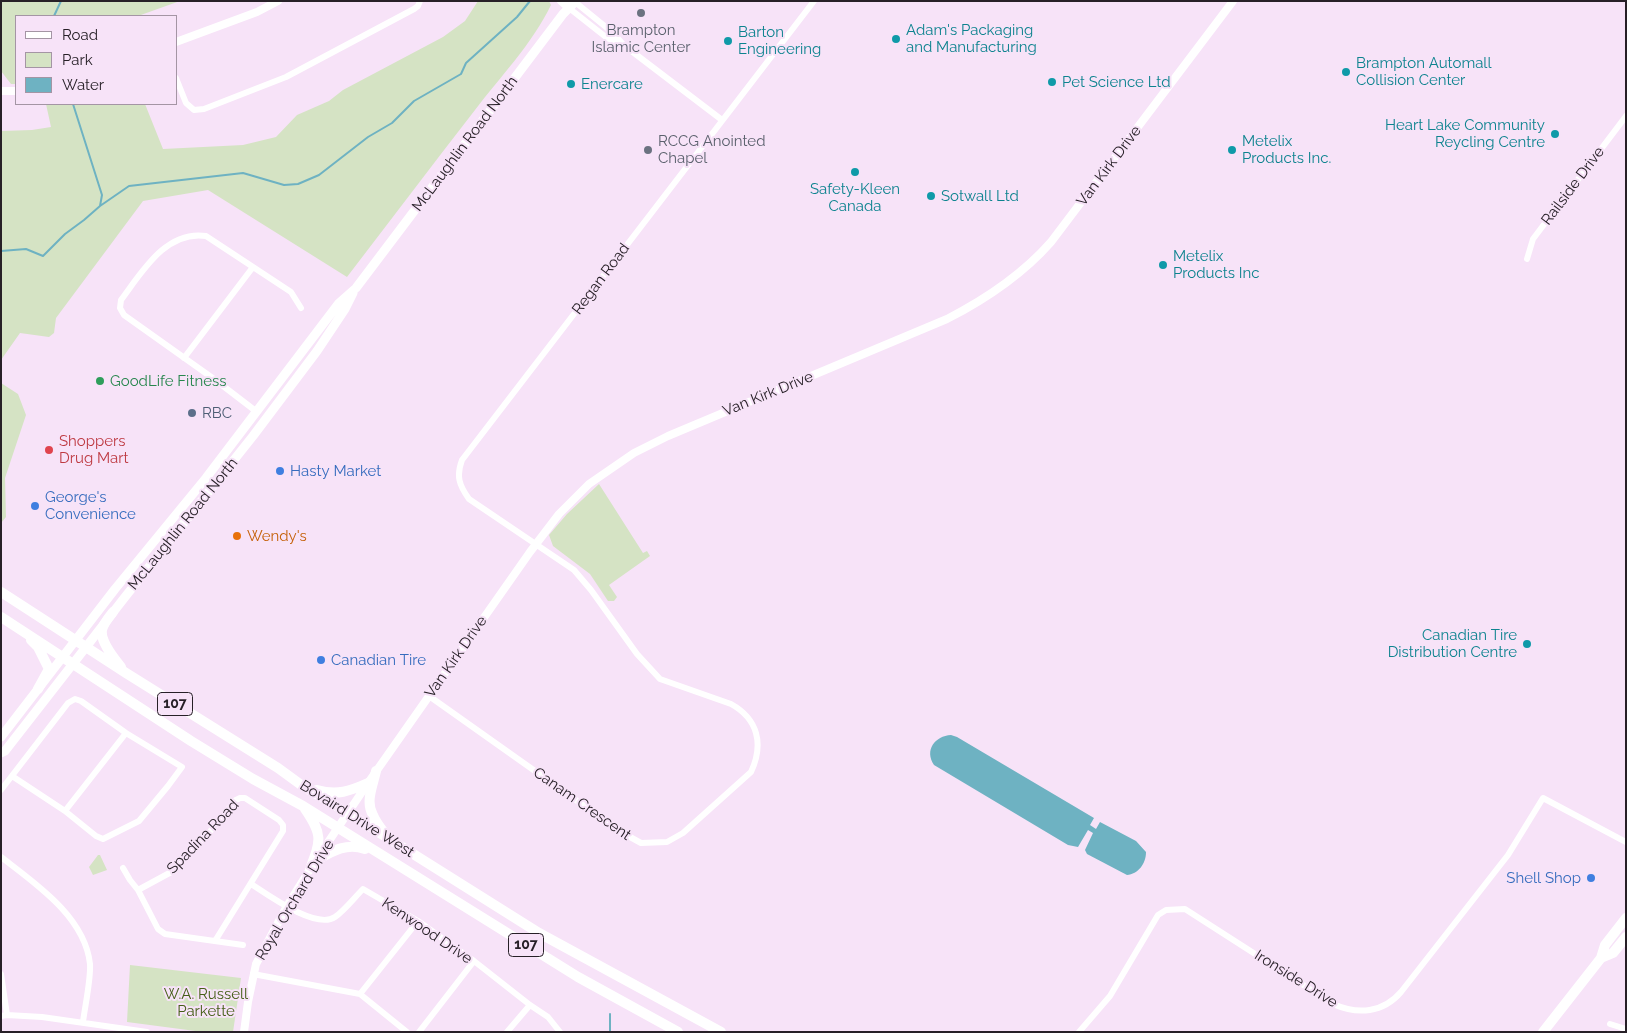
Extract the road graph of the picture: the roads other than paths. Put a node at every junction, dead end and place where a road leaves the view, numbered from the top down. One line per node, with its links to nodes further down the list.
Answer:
1 (278, 1): 7 (street)
2 (420, 1): 8 (street)
3 (561, 1): 6 (street)
4 (814, 1): 12 (street, Regan Road)
5 (1233, 1): 21 (street, Van Kirk Drive)
6 (573, 3): 12 (street); 15 (main road, McLaughlin Road North)
7 (178, 41)
8 (178, 83)
9 (1, 91): 10 (street)
10 (15, 91)
11 (1626, 116): 13 (street, Railside Drive)
12 (722, 120): 21 (street, Regan Road)
13 (1527, 259)
14 (253, 267): 16 (street); 17 (street); 17 (street)
15 (356, 288): 18 (main road, McLaughlin Road North); 20 (main road, McLaughlin Road North)
16 (301, 308)
17 (184, 358): 18 (street)
18 (256, 412): 19 (main road, McLaughlin Road North)
19 (188, 500): 20 (main road); 26 (main road, McLaughlin Road North)
20 (186, 521): 23 (main road, McLaughlin Road North)
21 (536, 544): 32 (street, Van Kirk Drive); 32 (street, Canam Crescent)
22 (1, 592): 26 (main road, Bovaird Drive West / 107)
23 (113, 612): 27 (main road, McLaughlin Road North); 30 (main road)
24 (1, 617): 25 (main road, Bovaird Drive West / 107)
25 (22, 630): 28 (main road, Bovaird Drive West / 107); 31 (main road)
26 (75, 641): 27 (main road, Bovaird Drive West / 107); 28 (main road, McLaughlin Road North)
27 (85, 647): 29 (main road, McLaughlin Road North); 30 (main road, Bovaird Drive West / 107)
28 (63, 657): 29 (main road, Bovaird Drive West / 107); 31 (main road, McLaughlin Road North)
29 (73, 663): 35 (main road, McLaughlin Road North); 41 (main road, Bovaird Drive West / 107)
30 (126, 674): 39 (main road, Bovaird Drive West / 107)
31 (38, 689): 34 (main road, McLaughlin Road North)
32 (429, 696): 36 (street, Van Kirk Drive)
33 (126, 733): 37 (street); 42 (street); 42 (street)
34 (1, 737)
35 (1, 753)
36 (376, 771): 38 (street, Van Kirk Drive); 45 (main road)
37 (12, 776): 40 (street); 42 (street)
38 (368, 783): 39 (main road); 43 (street, Van Kirk Drive)
39 (304, 787): 43 (main road, Bovaird Drive West / 107)
40 (1, 790)
41 (303, 806): 44 (main road, Bovaird Drive West / 107); 49 (main road)
42 (64, 811)
43 (348, 813): 44 (street, Van Kirk Drive); 45 (main road, Bovaird Drive West / 107)
44 (338, 828): 47 (main road, Bovaird Drive West / 107); 49 (street, Royal Orchard Drive)
45 (388, 839): 76 (main road, Bovaird Drive West / 107)
46 (1626, 842): 77 (street, Ironside Drive)
47 (378, 853): 49 (main road); 75 (main road, Bovaird Drive West / 107)
48 (1, 857): 66 (street)
49 (313, 865): 53 (street, Royal Orchard Drive)
50 (123, 868): 52 (street)
51 (251, 884): 52 (street, Spadina Road); 53 (street); 57 (street, Spadina Road)
52 (138, 890): 57 (street)
53 (287, 906): 55 (street, Kenwood Drive); 62 (street, Royal Orchard Drive)
54 (1626, 918): 59 (main road)
55 (418, 921): 60 (street, Kenwood Drive); 63 (street)
56 (1626, 937): 59 (main road)
57 (215, 941): 58 (street)
58 (243, 945)
59 (1600, 958): 78 (main road)
60 (474, 961): 64 (street, Kenwood Drive); 72 (street)
61 (1, 974): 65 (street)
62 (253, 974): 63 (street); 70 (street, Royal Orchard Drive)
63 (360, 994): 71 (street)
64 (530, 1005): 73 (street); 74 (street, Kenwood Drive)
65 (4, 1015): 66 (street)
66 (83, 1022): 69 (street)
67 (1610, 1024): 68 (street)
68 (1626, 1029)
69 (147, 1032)
70 (244, 1032)
71 (407, 1032)
72 (419, 1032)
73 (507, 1032)
74 (560, 1032)
75 (678, 1032)
76 (721, 1032)
77 (1079, 1032)
78 (1543, 1032)

